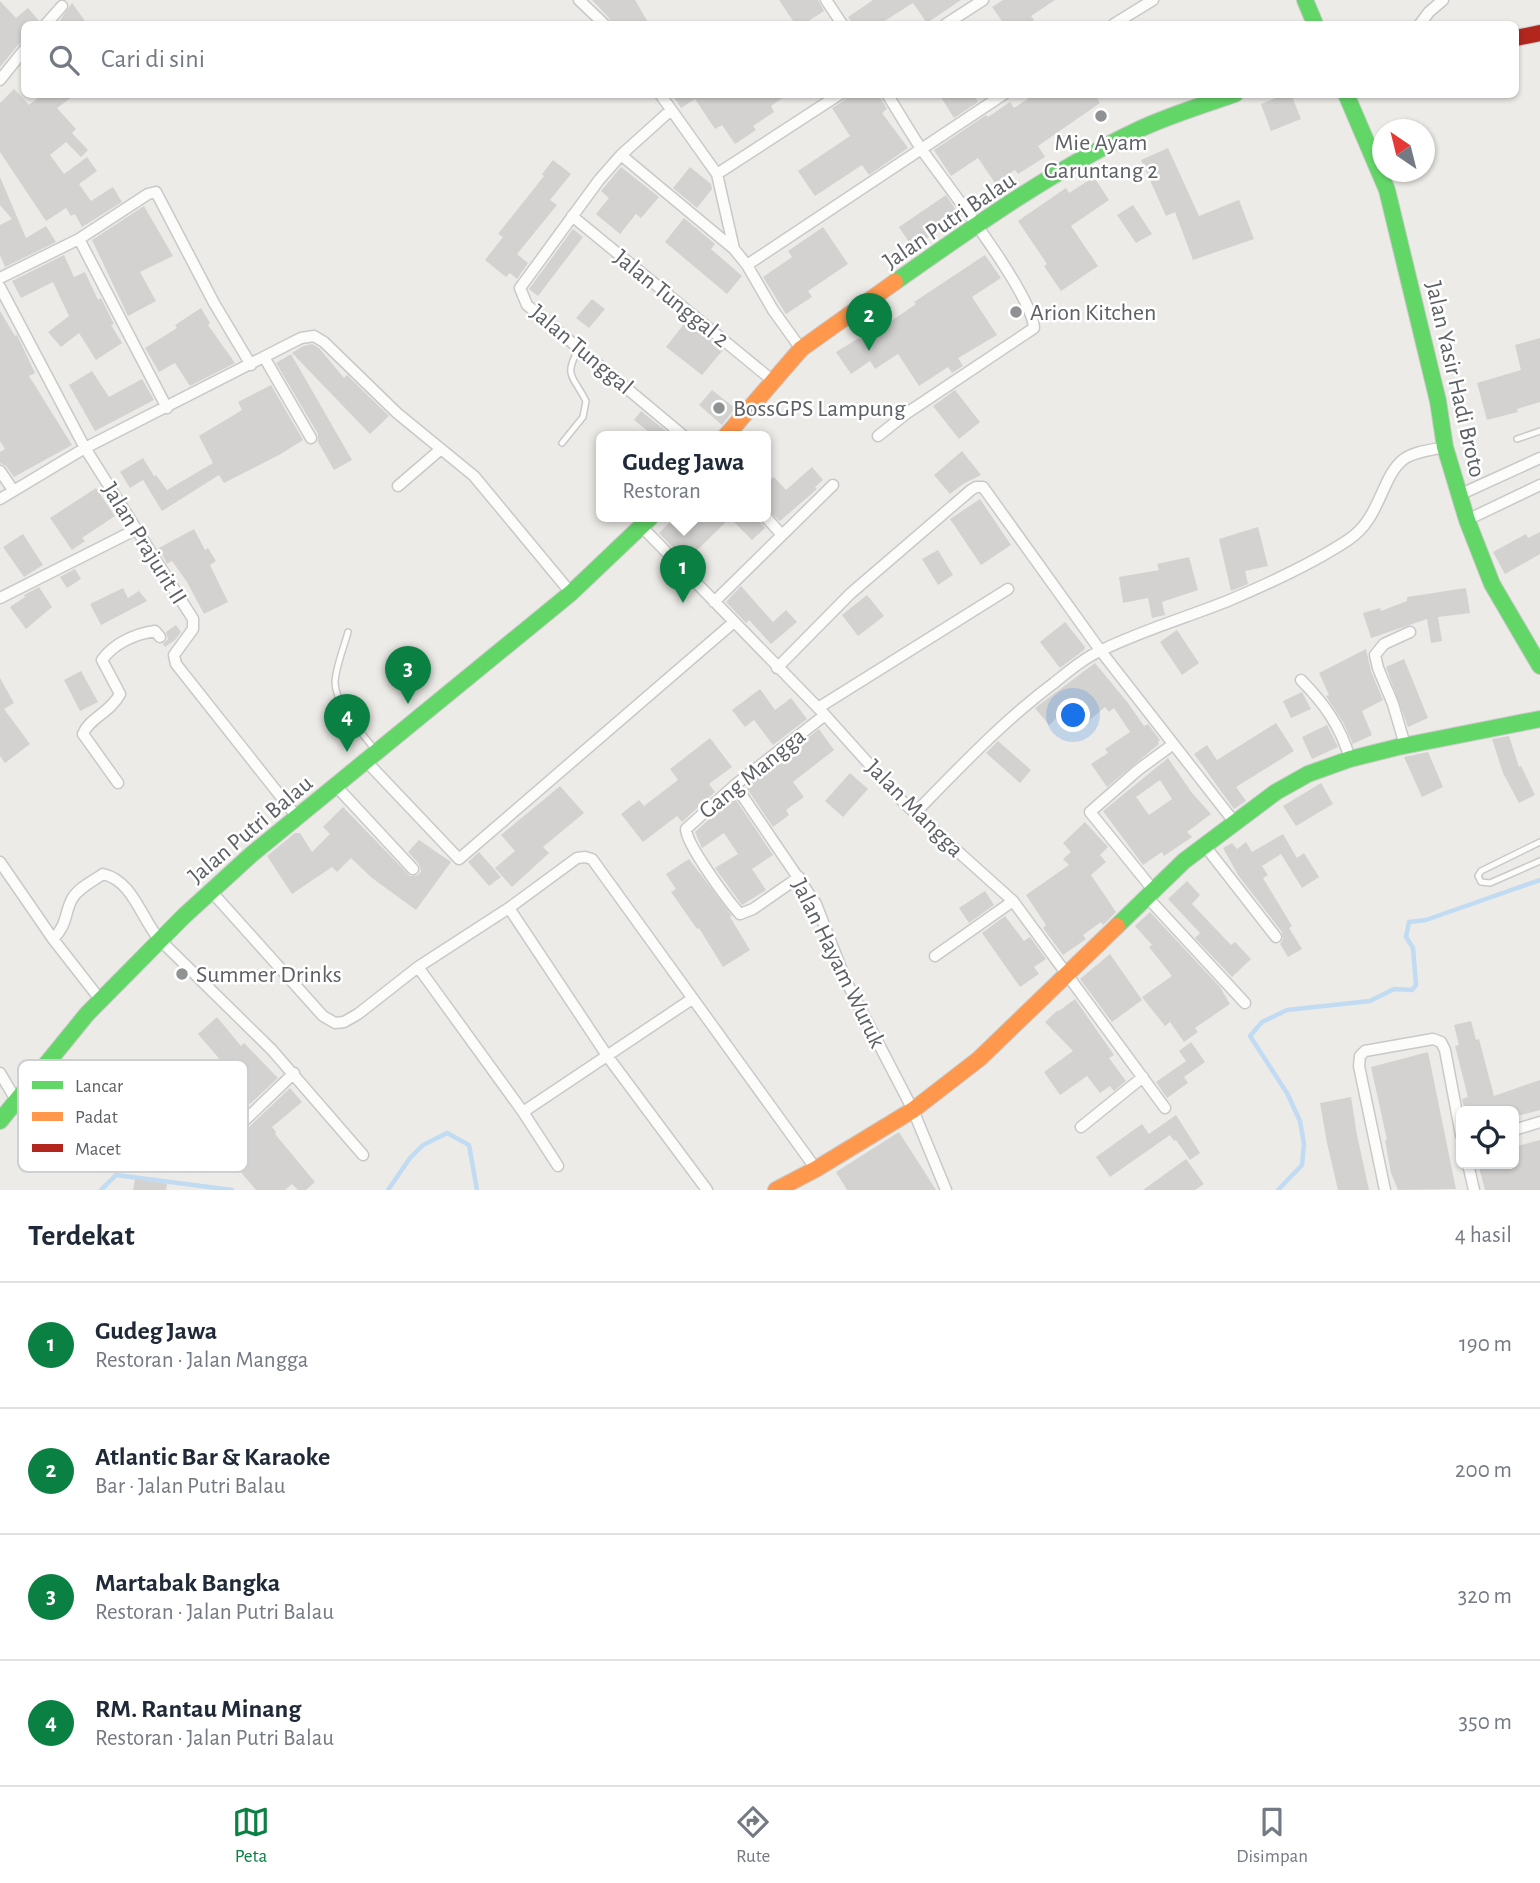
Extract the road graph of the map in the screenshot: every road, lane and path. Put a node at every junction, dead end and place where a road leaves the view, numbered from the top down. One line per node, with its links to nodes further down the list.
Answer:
1 (579, 0): 9 (street)
2 (826, 0): 10 (street)
3 (983, 0): 11 (street)
4 (1153, 0): 12 (street)
5 (1305, 0): 13 (street)
6 (1443, 0): 14 (street)
7 (62, 6): 8 (street)
8 (49, 21)
9 (601, 21)
10 (840, 21)
11 (951, 21)
12 (1119, 21)
13 (1314, 21)
14 (1422, 21)
15 (1540, 33): 16 (street)
16 (1519, 37)
17 (21, 54): 18 (street)
18 (0, 80)
19 (663, 98): 25 (street)
20 (833, 98): 28 (street)
21 (890, 98): 26 (street)
22 (998, 98): 26 (street)
23 (1223, 98): 30 (street, Jalan Putri Balau)
24 (1348, 98): 49 (street, Jalan Yasir Hadi Broto)
25 (671, 110): 27 (street); 28 (street)
26 (921, 148): 30 (street); 33 (street)
27 (621, 155): 29 (street); 32 (street)
28 (718, 174): 32 (street)
29 (572, 216): 36 (street, Jalan Tunggal); 40 (street, Jalan Tunggal 2)
30 (976, 226): 37 (street, Jalan Putri Balau); 45 (street)
31 (79, 239): 34 (street); 39 (street); 41 (street)
32 (734, 250): 33 (street)
33 (747, 265): 37 (street)
34 (0, 278)
35 (0, 287): 50 (street, Jalan Prajurit II)
36 (579, 348): 42 (street, Jalan Tunggal); 48 (lane)
37 (801, 349): 40 (street, Jalan Putri Balau)
38 (264, 357): 39 (street); 46 (street); 51 (street)
39 (251, 365): 41 (street)
40 (772, 380): 43 (street, Jalan Putri Balau)
41 (167, 408): 50 (street)
42 (678, 431)
43 (730, 431)
44 (1540, 431): 47 (lane)
45 (878, 436)
46 (312, 438)
47 (1517, 439)
48 (562, 443)
49 (1445, 447): 58 (street, Jalan Yasir Hadi Broto); 72 (street)
50 (85, 448): 57 (street); 63 (street, Jalan Prajurit II)
51 (441, 449): 56 (street); 66 (street)
52 (1540, 458): 58 (street)
53 (0, 471): 57 (street)
54 (833, 485): 64 (street)
55 (1540, 485): 60 (street)
56 (398, 486)
57 (13, 491): 59 (street)
58 (1459, 495): 60 (street, Jalan Yasir Hadi Broto)
59 (0, 499)
60 (1467, 520): 74 (street, Jalan Yasir Hadi Broto)
61 (647, 522): 66 (street, Jalan Putri Balau); 68 (street, Jalan Mangga)
62 (770, 522): 64 (street)
63 (137, 529): 67 (street); 73 (street, Jalan Prajurit II)
64 (782, 535): 68 (street)
65 (1008, 589): 77 (street, Gang Mangga)
66 (571, 593): 81 (street, Jalan Putri Balau)
67 (0, 598)
68 (714, 602): 69 (street, Jalan Mangga)
69 (734, 622): 75 (street, Jalan Mangga); 81 (street)
70 (348, 632): 81 (lane)
71 (1410, 632): 80 (street)
72 (1100, 650): 75 (street); 79 (street); 86 (street)
73 (174, 655): 83 (street); 87 (street)
74 (1540, 666)
75 (777, 668): 77 (street, Jalan Mangga)
76 (1301, 680): 82 (street)
77 (822, 711): 84 (street, Gang Mangga); 86 (street, Jalan Mangga)
78 (1540, 719): 80 (street)
79 (1172, 745): 88 (street); 96 (street)
80 (1405, 746): 82 (street)
81 (372, 757): 85 (street, Jalan Putri Balau)
82 (1350, 759): 88 (street)
83 (118, 783)
84 (735, 785): 94 (street, Jalan Hayam Wuruk); 94 (street, Gang Mangga)
85 (336, 786): 87 (street, Jalan Putri Balau); 93 (street)
86 (915, 813): 97 (street, Jalan Mangga)
87 (297, 817): 95 (street, Jalan Putri Balau)
88 (1235, 823): 90 (street)
89 (1540, 842): 91 (lane)
90 (1205, 846): 96 (street); 99 (street)
91 (1540, 861)
92 (0, 862): 100 (street)
93 (413, 869)
94 (799, 877): 117 (street, Jalan Hayam Wuruk)
95 (210, 890): 101 (street, Jalan Putri Balau); 103 (street)
96 (1150, 894): 104 (street); 107 (street)
97 (1013, 901): 102 (street); 104 (street, Jalan Mangga)
98 (509, 908): 103 (street); 106 (street); 108 (street)
99 (1276, 937)
100 (53, 939): 101 (street); 105 (street)
101 (159, 939): 105 (street, Jalan Putri Balau); 111 (street)
102 (935, 956)
103 (418, 967): 118 (street)
104 (1067, 974): 112 (street, Jalan Mangga); 117 (street)
105 (99, 998): 109 (street, Jalan Putri Balau)
106 (692, 999): 108 (street); 125 (street)
107 (1245, 1003)
108 (608, 1057): 118 (street); 127 (street)
109 (47, 1060)
110 (0, 1073): 114 (street)
111 (294, 1073): 119 (street); 123 (street)
112 (1143, 1077): 115 (street, Jalan Mangga); 121 (street)
113 (18, 1094): 114 (street, Jalan Putri Balau)
114 (6, 1108)
115 (1165, 1108)
116 (1456, 1108): 130 (street)
117 (913, 1110): 125 (street); 129 (street, Jalan Hayam Wuruk)
118 (523, 1112): 124 (street)
119 (248, 1118)
120 (1540, 1122): 122 (street)
121 (1081, 1127)
122 (1519, 1128)
123 (363, 1155)
124 (558, 1166)
125 (816, 1169): 128 (street)
126 (1469, 1169): 131 (street)
127 (707, 1190)
128 (776, 1190)
129 (946, 1190)
130 (1385, 1190)
131 (1474, 1190)

